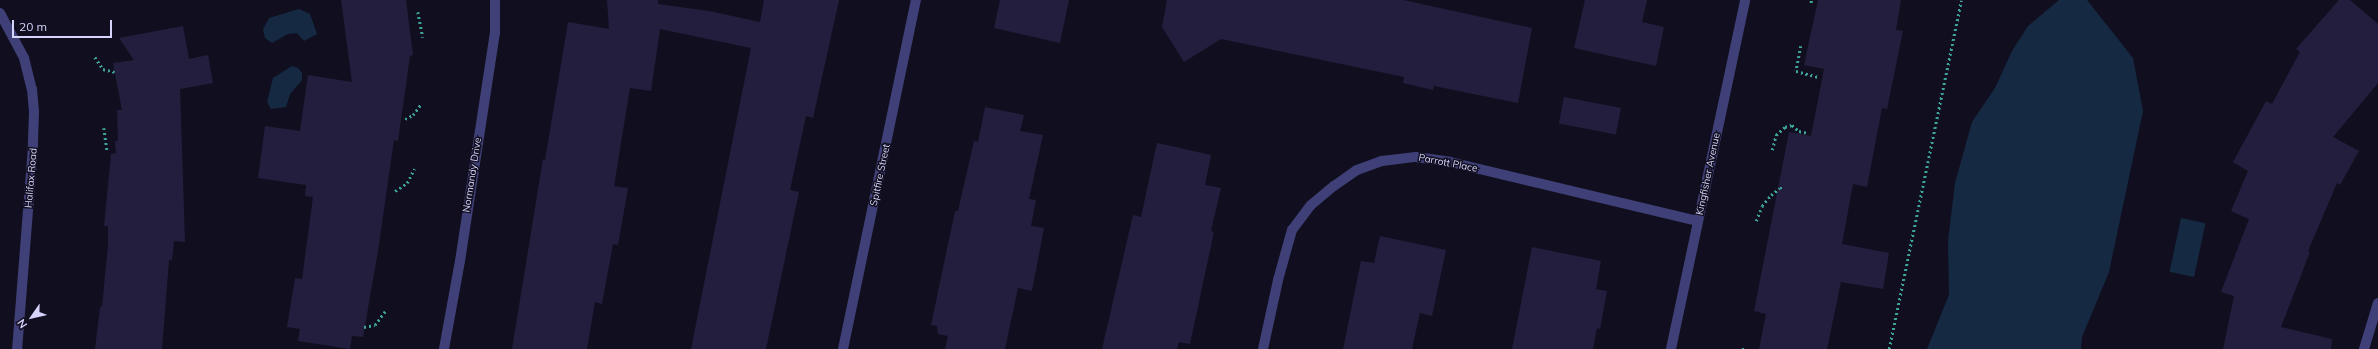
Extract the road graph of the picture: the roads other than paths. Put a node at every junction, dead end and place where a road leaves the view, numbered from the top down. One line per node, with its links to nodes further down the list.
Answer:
1 (495, 0): 8 (street, Normandy Drive)
2 (916, 0): 9 (street, Spitfire Street)
3 (1746, 0): 5 (street, Kingfisher Avenue)
4 (0, 13): 7 (street, Halifax Road)
5 (1698, 221): 10 (street, Parrott Place); 11 (street, Kingfisher Avenue)
6 (2378, 303): 12 (street)
7 (17, 349)
8 (444, 349)
9 (843, 349)
10 (1263, 349)
11 (1671, 349)
12 (2364, 349)

